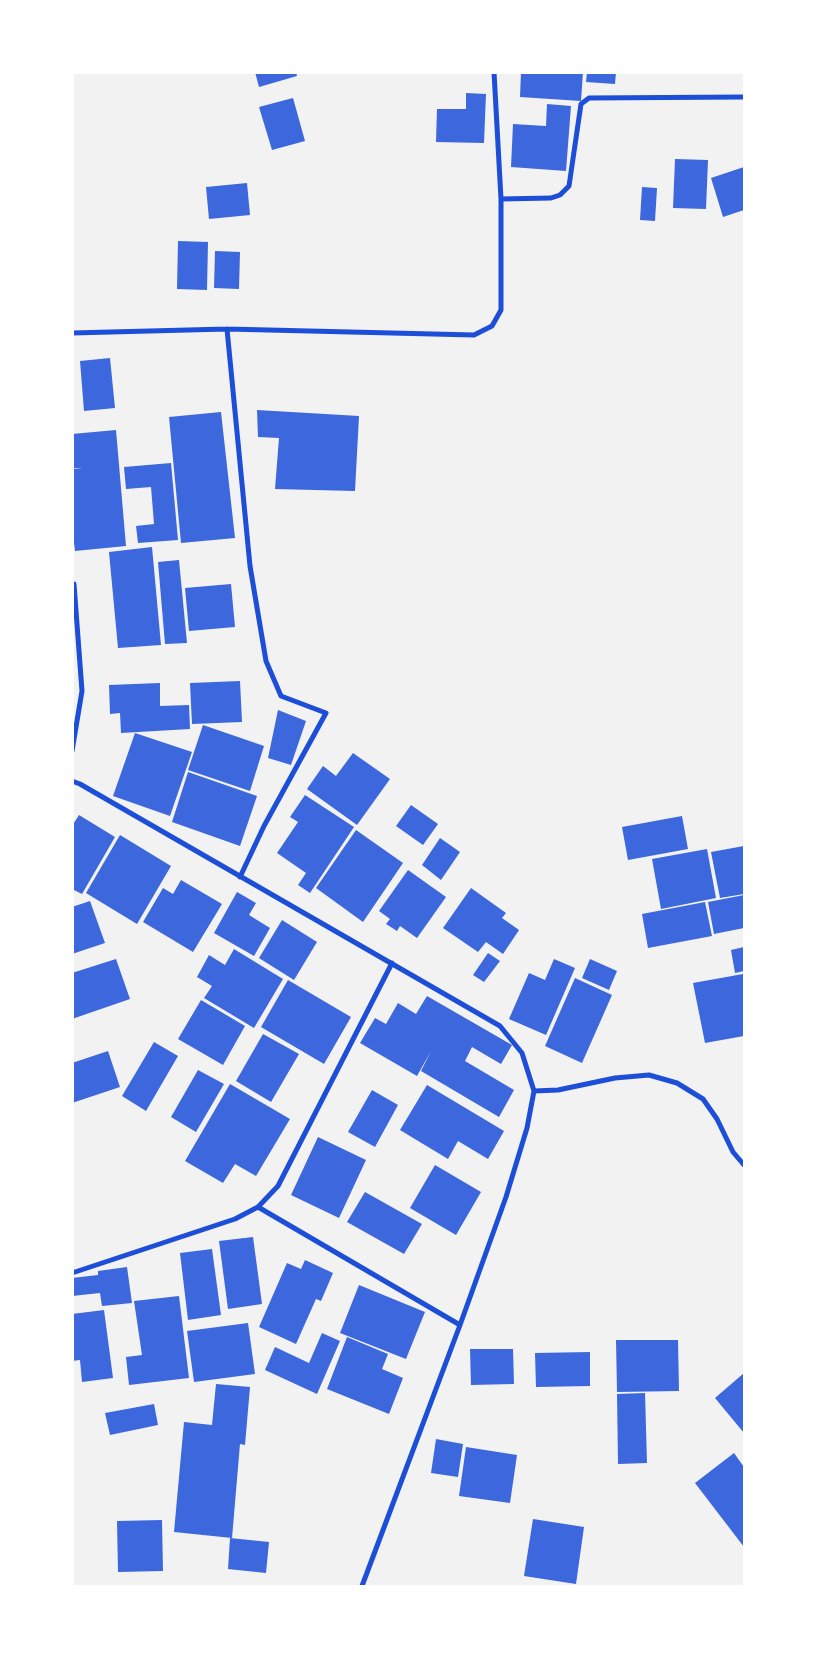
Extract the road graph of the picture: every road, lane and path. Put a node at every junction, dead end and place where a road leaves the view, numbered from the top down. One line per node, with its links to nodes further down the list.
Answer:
1 (494, 72): 3 (street)
2 (744, 97): 3 (street)
3 (501, 199): 4 (street)
4 (227, 329): 5 (street); 9 (street)
5 (72, 333)
6 (74, 584): 7 (street)
7 (72, 750)
8 (72, 781): 9 (street)
9 (240, 877): 10 (street)
10 (392, 963): 11 (street); 13 (street)
11 (534, 1091): 12 (street); 15 (street)
12 (744, 1165)
13 (258, 1207): 14 (street); 15 (street)
14 (72, 1273)
15 (460, 1324): 16 (street)
16 (362, 1586)

